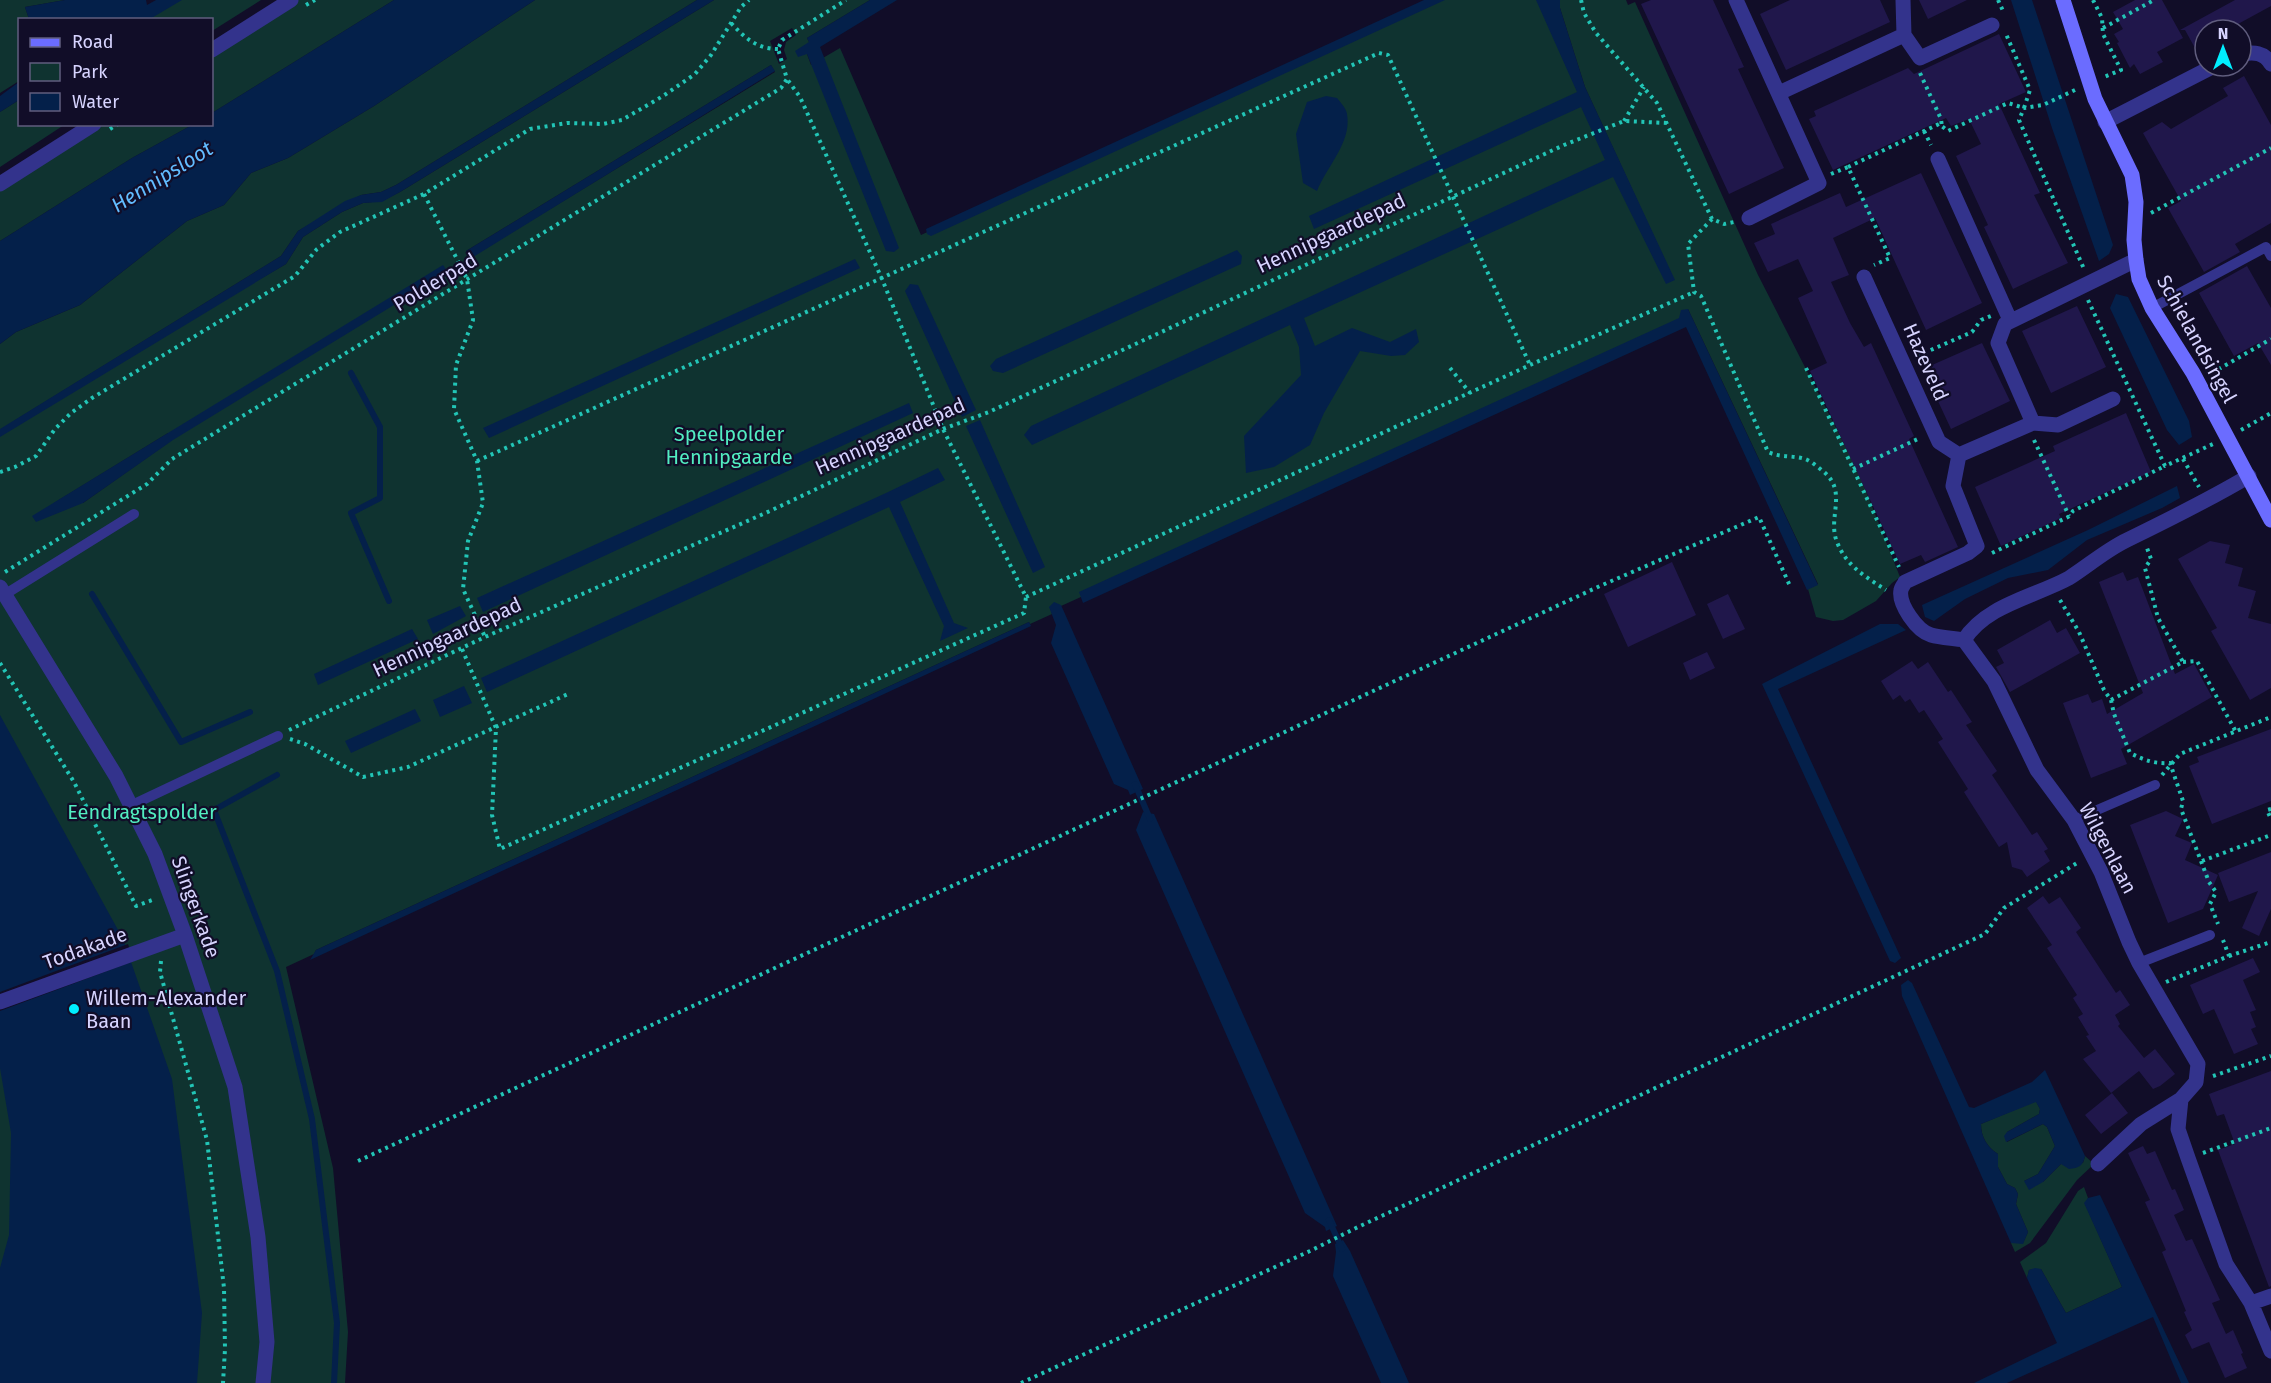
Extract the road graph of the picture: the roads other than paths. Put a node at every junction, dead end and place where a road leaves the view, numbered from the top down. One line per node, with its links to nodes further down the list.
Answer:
1 (291, 0): 7 (street)
2 (1736, 0): 11 (street)
3 (1903, 0): 6 (street)
4 (2063, 0): 12 (street, Schielandsingel)
5 (1992, 25): 6 (street)
6 (1904, 35): 11 (street)
7 (213, 49)
8 (2253, 51): 9 (street)
9 (2271, 64)
10 (2193, 77): 12 (street)
11 (1779, 93): 16 (street)
12 (2105, 122): 18 (street, Schielandsingel)
13 (91, 126): 15 (street)
14 (1938, 159): 21 (street)
15 (0, 184)
16 (1749, 218)
17 (2271, 256): 20 (lane)
18 (2136, 260): 20 (street, Schielandsingel); 21 (street)
19 (1864, 276): 24 (street, Hazeveld)
20 (2152, 308): 25 (street, Schielandsingel)
21 (2008, 314): 23 (street)
22 (2113, 399): 23 (street)
23 (2030, 425): 24 (street)
24 (1959, 456): 29 (street)
25 (2249, 476): 27 (street, Schielandsingel); 29 (street)
26 (134, 514): 28 (lane)
27 (2271, 520)
28 (2, 591): 32 (street, Slingerkade)
29 (1964, 640): 33 (street, Wilgenlaan)
30 (278, 736): 32 (lane)
31 (2155, 785): 33 (lane)
32 (132, 805): 34 (street, Slingerkade)
33 (2074, 820): 36 (street, Wilgenlaan)
34 (185, 935): 37 (street, Todakade); 43 (street, Slingerkade)
35 (2210, 935): 36 (lane)
36 (2139, 963): 38 (street, Wilgenlaan)
37 (0, 1002)
38 (2181, 1099): 39 (street); 41 (street)
39 (2098, 1164)
40 (2271, 1296): 41 (street)
41 (2251, 1303): 42 (street)
42 (2271, 1351)
43 (263, 1383)

